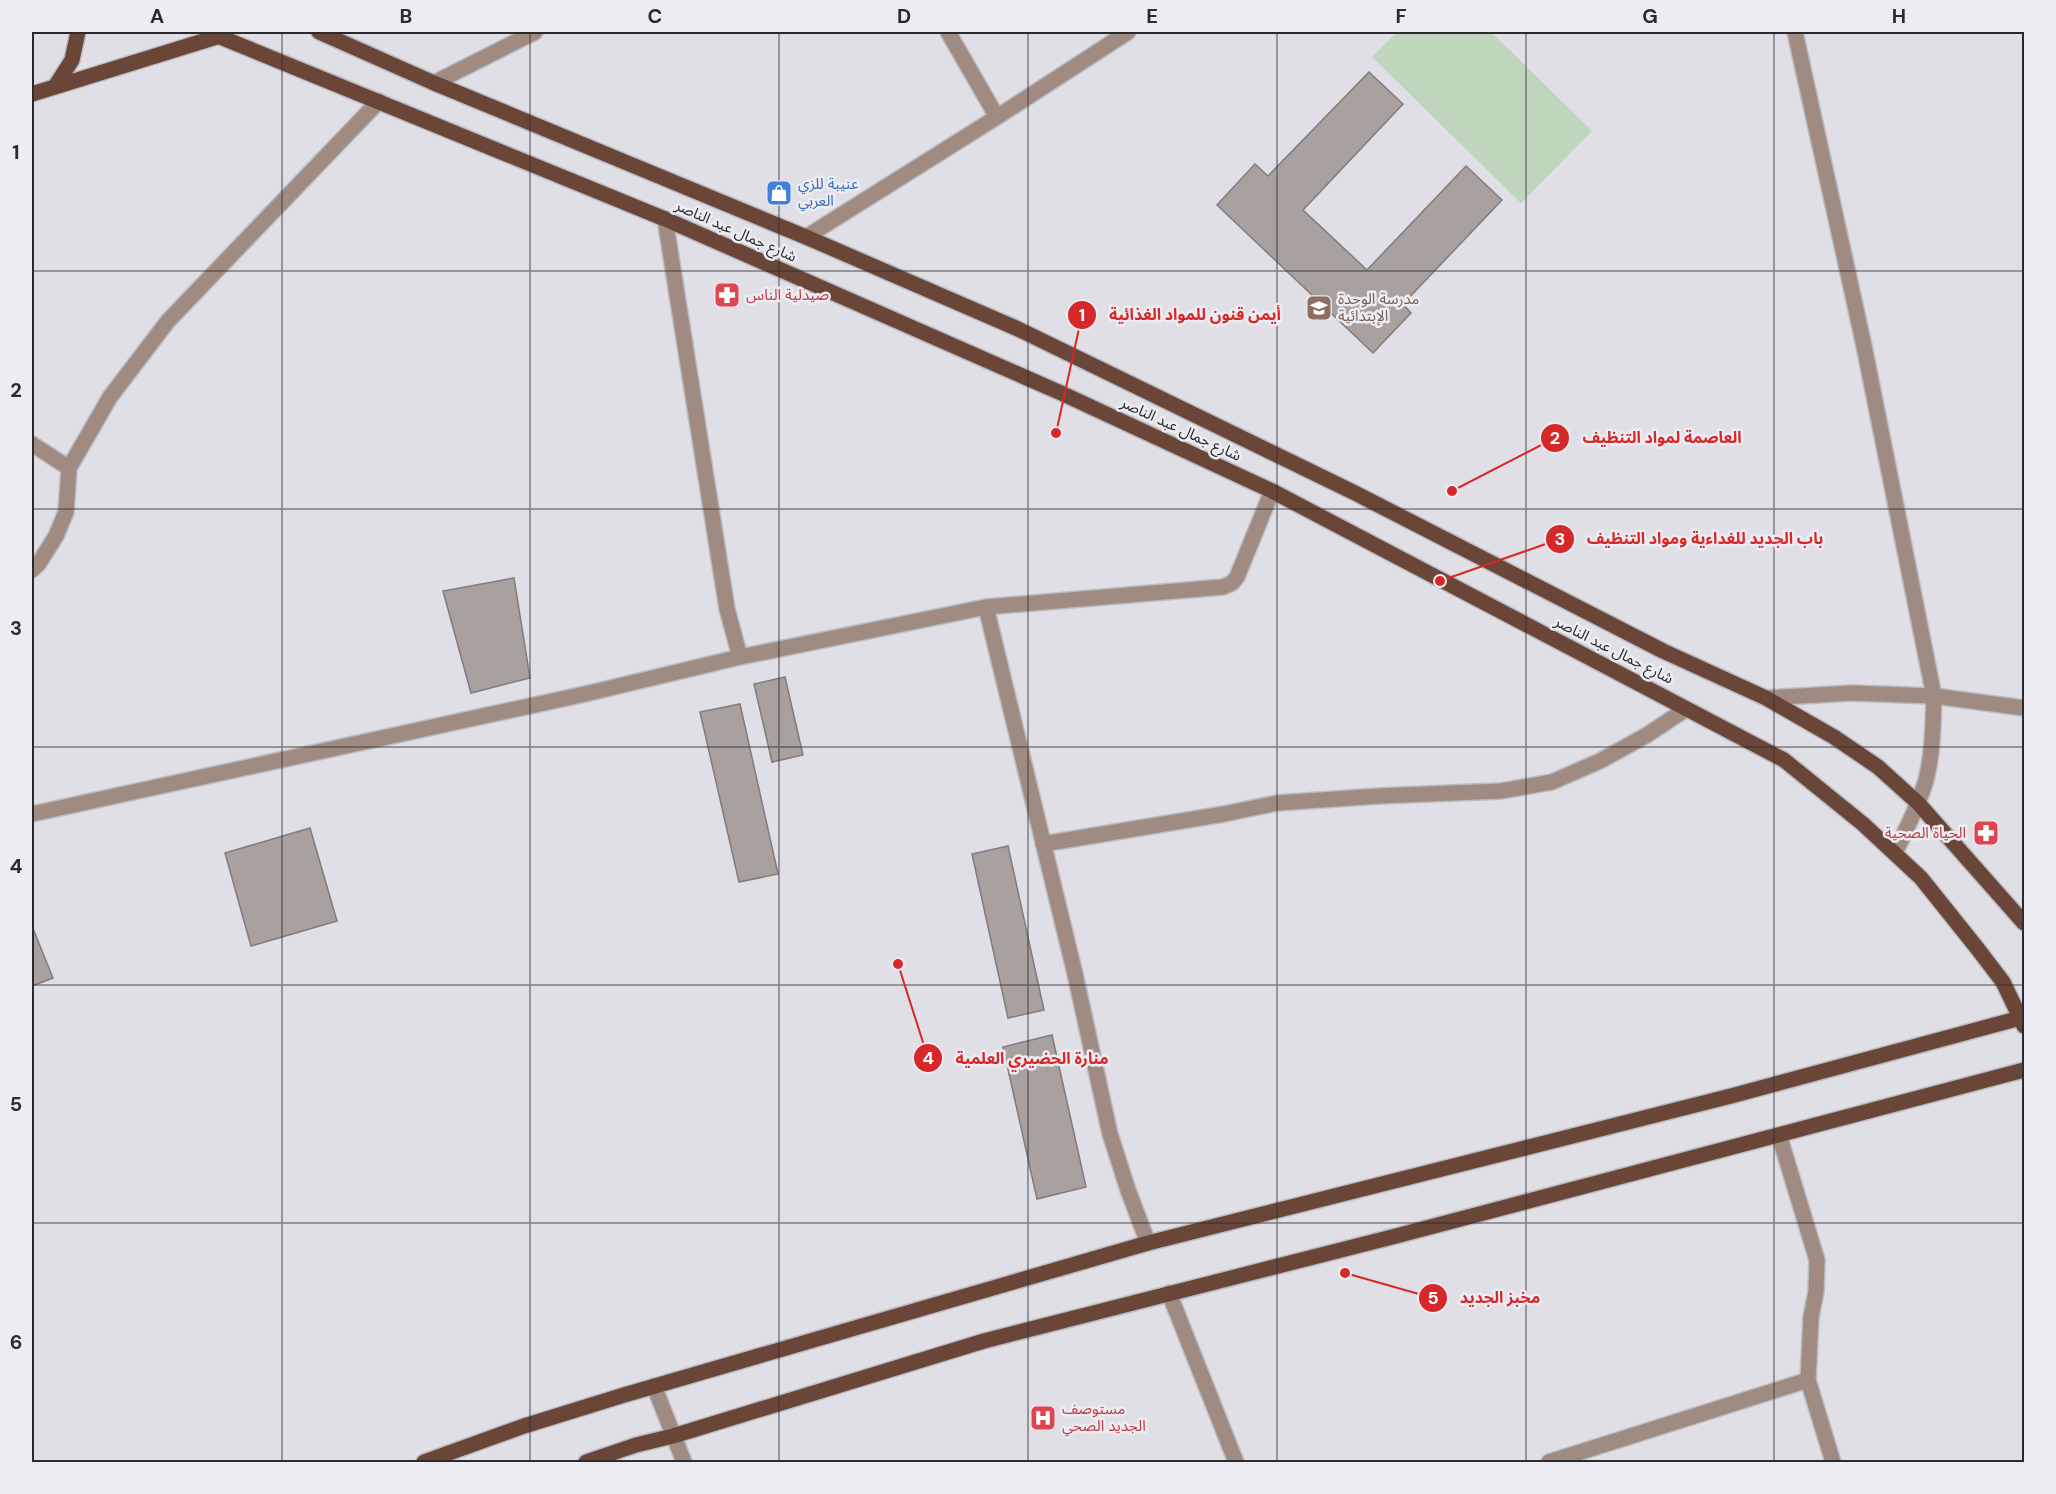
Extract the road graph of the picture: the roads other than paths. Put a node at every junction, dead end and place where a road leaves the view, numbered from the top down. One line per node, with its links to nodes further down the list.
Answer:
1 (78, 32): 9 (main road)
2 (319, 32): 8 (main road, شارع جمال عبد الناصر)
3 (535, 32): 8 (street)
4 (948, 32): 12 (street)
5 (1128, 32): 12 (street)
6 (1795, 32): 21 (street)
7 (219, 33): 9 (main road); 11 (main road, شارع جمال عبد الناصر)
8 (434, 83): 14 (main road, شارع جمال عبد الناصر)
9 (56, 86): 10 (main road)
10 (32, 94)
11 (379, 101): 13 (main road, شارع جمال عبد الناصر); 16 (street)
12 (997, 117): 14 (street)
13 (665, 219): 17 (main road, شارع جمال عبد الناصر); 20 (street)
14 (806, 237): 22 (main road, شارع جمال عبد الناصر)
15 (32, 444): 16 (street)
16 (69, 468): 18 (street)
17 (1272, 491): 19 (street); 24 (main road, شارع جمال عبد الناصر)
18 (32, 570)
19 (986, 607): 20 (street); 27 (street)
20 (741, 657): 26 (street)
21 (1934, 696): 22 (street); 23 (street); 25 (street)
22 (1766, 698): 25 (main road, شارع جمال عبد الناصر)
23 (2025, 708)
24 (1686, 709): 27 (street); 28 (main road, شارع جمال عبد الناصر)
25 (1918, 803): 28 (street); 29 (main road, شارع جمال عبد الناصر)
26 (32, 814)
27 (1043, 844): 33 (street)
28 (1895, 853): 30 (main road, شارع جمال عبد الناصر)
29 (2025, 923)
30 (2024, 1021): 33 (main road)
31 (2025, 1070): 32 (main road)
32 (1779, 1134): 34 (main road); 35 (street)
33 (1148, 1243): 36 (main road)
34 (1169, 1293): 37 (main road); 41 (street)
35 (1808, 1380): 42 (street); 43 (street)
36 (654, 1386): 37 (street); 38 (main road)
37 (673, 1436): 39 (main road); 40 (street)
38 (424, 1462)
39 (586, 1462)
40 (684, 1462)
41 (1236, 1462)
42 (1549, 1462)
43 (1833, 1462)

